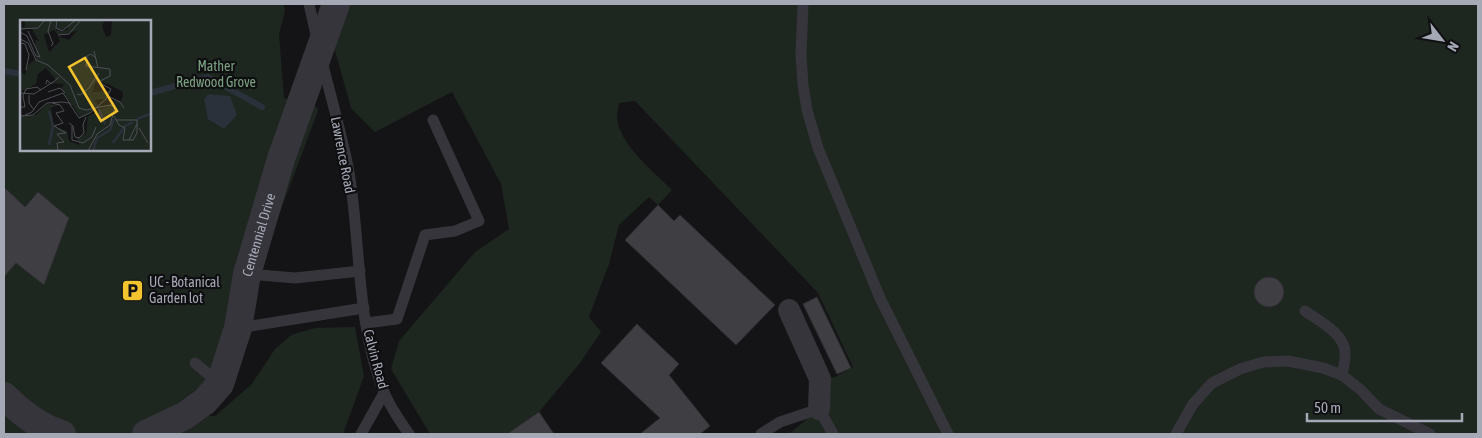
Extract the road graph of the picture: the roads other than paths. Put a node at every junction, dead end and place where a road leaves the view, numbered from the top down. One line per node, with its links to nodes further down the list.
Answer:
1 (309, 4): 5 (lane, Lawrence Road)
2 (336, 4): 6 (street, Centennial Drive, bridge)
3 (803, 4): 24 (lane)
4 (433, 120): 10 (lane)
5 (360, 271): 6 (lane); 7 (lane, Lawrence Road)
6 (246, 274): 11 (street, Centennial Drive)
7 (364, 308): 10 (lane, Calvin Road); 11 (lane)
8 (789, 310): 17 (street)
9 (1305, 311): 13 (lane)
10 (366, 323): 15 (lane, Calvin Road)
11 (238, 328): 14 (street, Centennial Drive)
12 (194, 363): 14 (lane)
13 (1342, 375): 25 (lane); 26 (lane)
14 (220, 384): 19 (street, Centennial Drive)
15 (384, 393): 20 (lane); 21 (lane, Calvin Road)
16 (4, 396): 18 (street)
17 (819, 409): 22 (lane); 23 (lane)
18 (62, 434)
19 (146, 434)
20 (361, 434)
21 (409, 434)
22 (761, 434)
23 (833, 434)
24 (948, 434)
25 (1176, 434)
26 (1430, 434)

